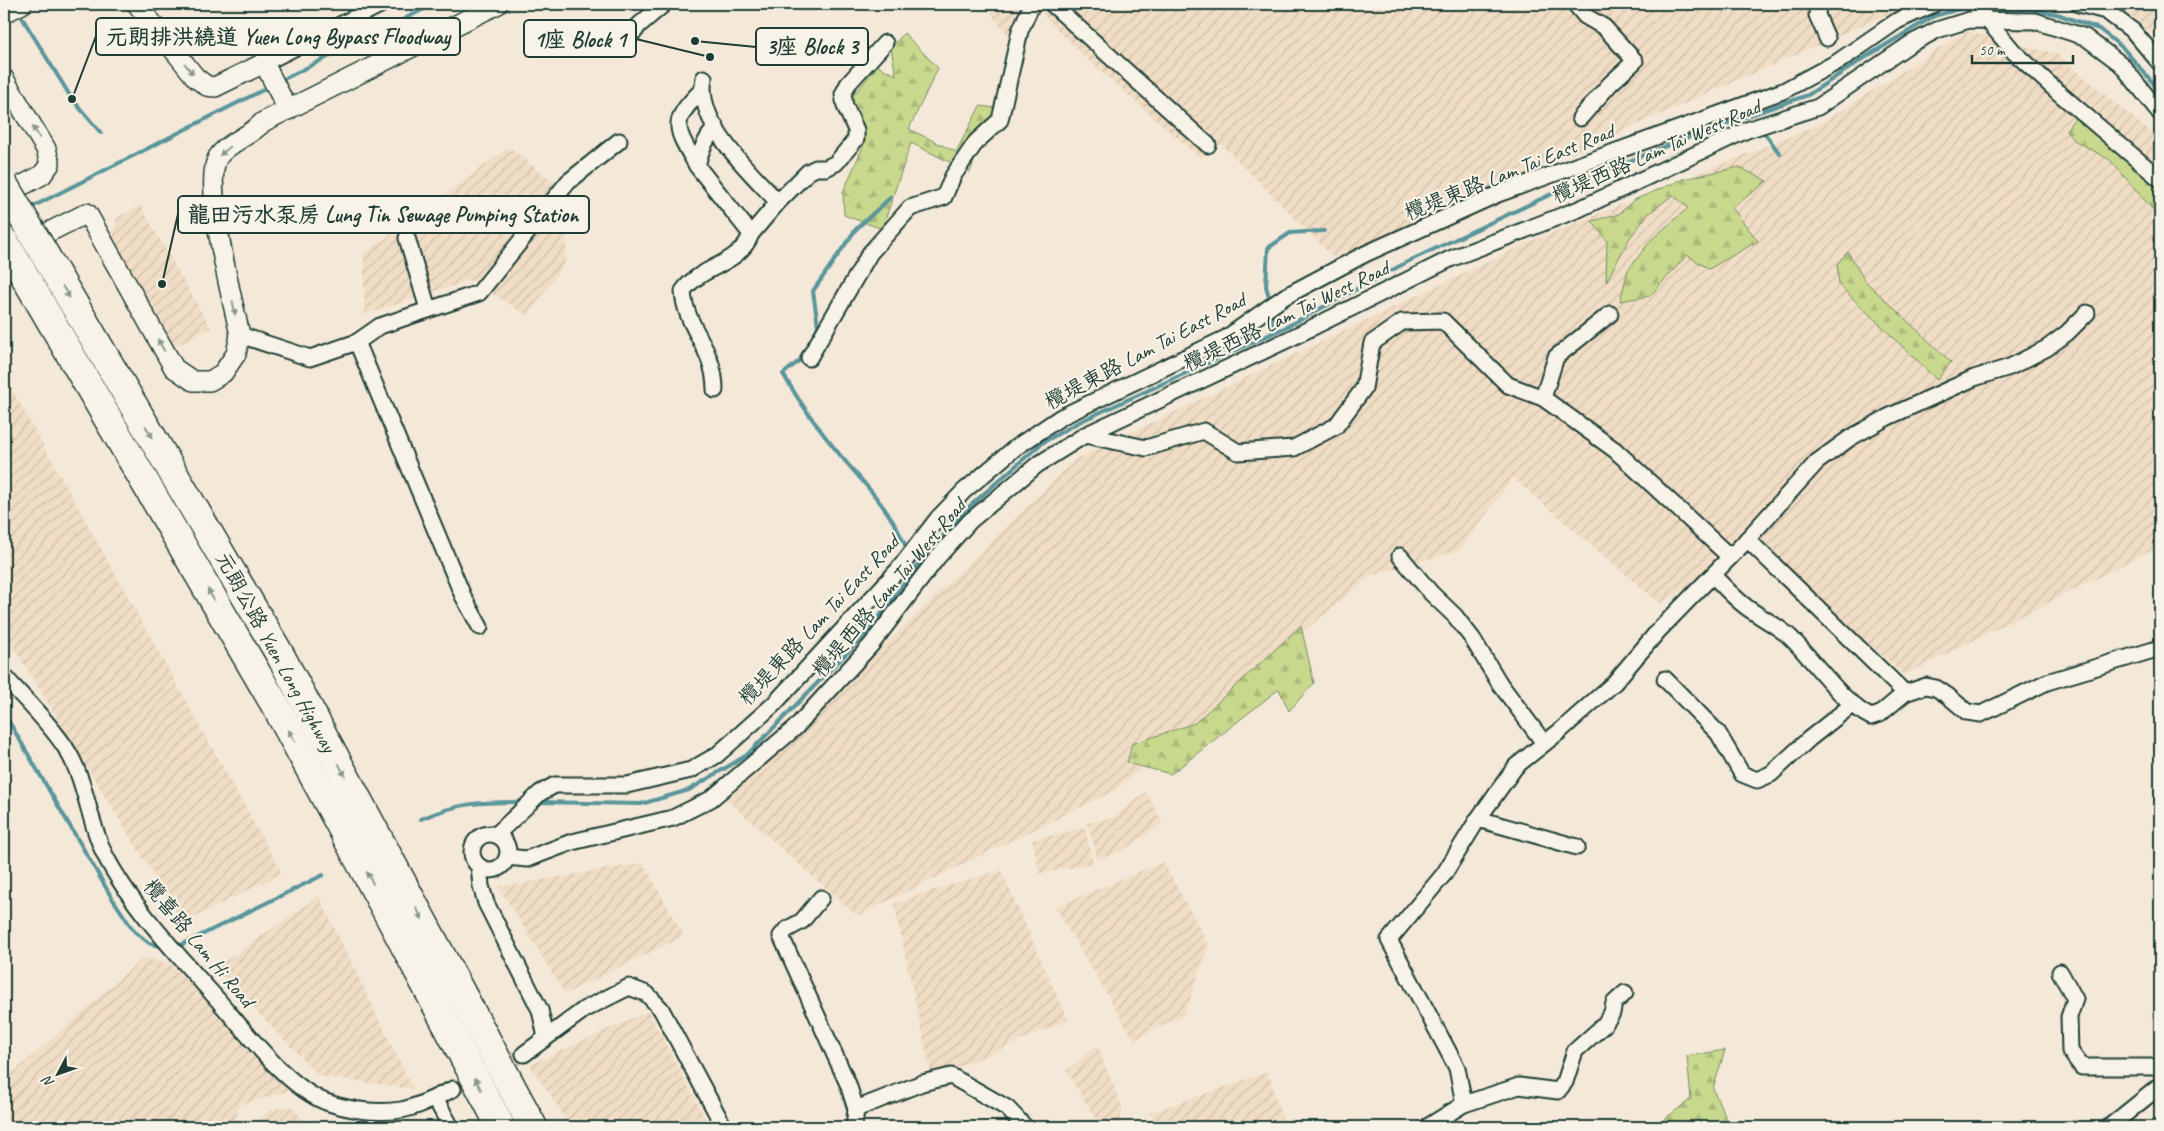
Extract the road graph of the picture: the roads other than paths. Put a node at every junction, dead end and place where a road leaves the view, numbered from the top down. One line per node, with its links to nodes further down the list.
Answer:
1 (137, 4): 15 (street, one-way to 15)
2 (382, 4): 15 (street)
3 (498, 4): 18 (street)
4 (664, 4): 12 (street)
5 (1032, 4): 37 (street)
6 (1052, 4): 23 (street)
7 (1575, 4): 20 (street)
8 (1818, 4): 13 (street)
9 (1934, 4): 53 (street, 欖堤東路 Lam Tai East Road)
10 (1974, 4): 25 (street)
11 (2079, 4): 16 (street)
12 (635, 31)
13 (1826, 38)
14 (885, 43): 28 (street)
15 (264, 63): 18 (street)
16 (2160, 63)
17 (4, 79): 27 (street, one-way to 17)
18 (288, 110): 35 (street, one-way to 35)
19 (2160, 113): 40 (street, 欖堤西路 Lam Tai West Road)
20 (1580, 118)
21 (716, 127): 24 (street); 24 (street); 28 (street)
22 (619, 141): 32 (street)
23 (1208, 145)
24 (697, 166): 29 (street)
25 (2160, 179)
26 (4, 185): 70 (highway, 元朗公路 Yuen Long Highway, one-way to 70, bridge)
27 (4, 195)
28 (778, 202): 29 (street)
29 (751, 234): 38 (street)
30 (407, 238): 32 (street)
31 (8, 253): 35 (street, one-way to 31); 69 (highway, 元朗公路 Yuen Long Highway, one-way to 31)
32 (428, 309): 36 (street)
33 (2087, 313): 41 (street)
34 (1610, 314): 39 (street)
35 (240, 335): 36 (street)
36 (357, 342): 45 (street)
37 (809, 358)
38 (715, 390)
39 (1543, 398): 40 (street); 43 (street)
40 (1085, 435): 55 (street, 欖堤西路 Lam Tai West Road)
41 (1747, 539): 43 (street); 49 (street)
42 (1400, 556): 51 (street)
43 (1730, 558): 44 (street)
44 (1713, 574): 50 (street); 51 (street)
45 (480, 627)
46 (2160, 648): 49 (street)
47 (4, 676): 65 (street, 欖喜路 Lam Hi Road)
48 (1665, 679): 50 (street)
49 (1905, 693): 50 (street)
50 (1853, 704)
51 (1544, 743): 52 (street)
52 (1478, 818): 54 (street); 66 (street)
53 (496, 835): 55 (street); 56 (street)
54 (1577, 847)
55 (507, 857): 56 (street)
56 (479, 866): 60 (street)
57 (822, 898): 67 (street)
58 (2060, 972): 62 (street)
59 (1625, 993): 66 (street)
60 (546, 1037): 61 (street); 71 (street)
61 (524, 1054)
62 (2160, 1067)
63 (2160, 1086): 75 (street)
64 (453, 1089): 65 (street, 欖喜路 Lam Hi Road)
65 (434, 1098): 68 (street)
66 (1464, 1104): 74 (street)
67 (856, 1109): 72 (street); 73 (street)
68 (452, 1127)
69 (501, 1127)
70 (533, 1127)
71 (724, 1127)
72 (854, 1127)
73 (1025, 1127)
74 (1426, 1127)
75 (2109, 1127)

